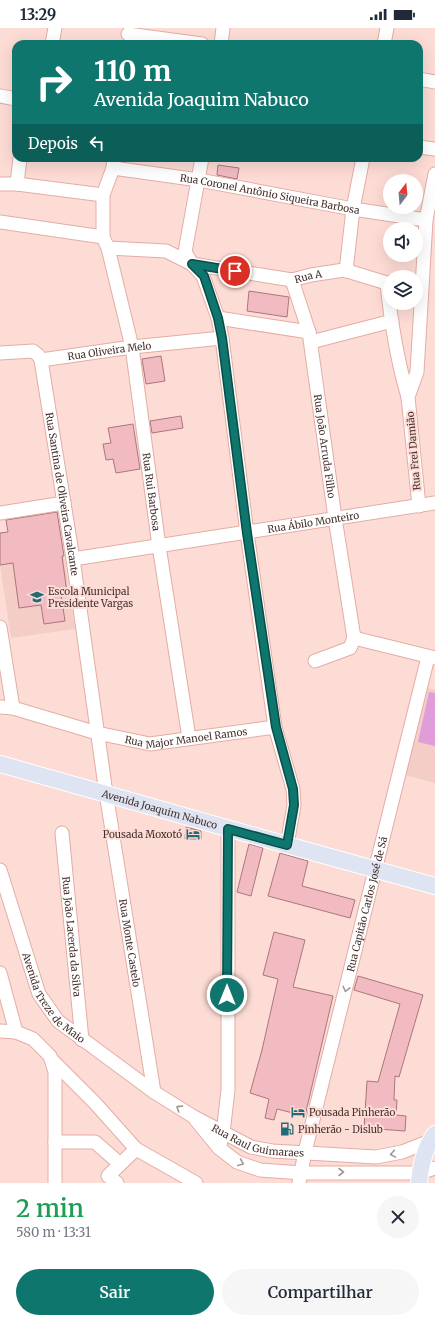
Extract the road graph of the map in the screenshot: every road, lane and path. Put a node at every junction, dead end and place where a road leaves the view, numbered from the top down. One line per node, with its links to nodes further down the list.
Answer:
1 (55, 28): 5 (street)
2 (223, 28): 7 (street)
3 (387, 28): 8 (street)
4 (127, 35): 6 (street)
5 (53, 40)
6 (169, 40)
7 (222, 40)
8 (385, 40)
9 (423, 80): 10 (street)
10 (435, 82)
11 (0, 96): 12 (street)
12 (12, 98)
13 (423, 148): 14 (street)
14 (435, 149)
15 (20, 162): 22 (street)
16 (201, 162): 20 (street)
17 (361, 162): 24 (street)
18 (113, 163): 20 (street, Rua Coronel Antônio Siqueira Barbosa); 23 (street)
19 (435, 174): 25 (street, Rua Frei Damião)
20 (198, 180): 24 (street, Rua Coronel Antônio Siqueira Barbosa); 28 (street)
21 (0, 184): 22 (street)
22 (17, 184): 23 (street)
23 (103, 195): 27 (street, Rua Rui Barbosa)
24 (353, 209): 25 (street, Rua Coronel Antônio Siqueira Barbosa); 30 (street)
25 (426, 220): 29 (street, Rua Frei Damião)
26 (0, 222): 27 (street, Rua A)
27 (105, 242): 28 (street, Rua A); 39 (street, Rua Rui Barbosa)
28 (192, 264): 31 (street, Rua A); 35 (street)
29 (421, 270)
30 (346, 271): 31 (street, Rua A); 32 (street, Rua A)
31 (292, 280): 37 (street, Rua João Arruda Filho)
32 (383, 282)
33 (391, 310): 36 (street, Rua Frei Damião)
34 (418, 310): 42 (street, Rua Frei Damião)
35 (218, 318): 37 (street); 38 (street)
36 (392, 322): 37 (street); 42 (street, Rua Frei Damião)
37 (310, 336): 47 (street, Rua João Arruda Filho)
38 (222, 338): 39 (street, Rua Oliveira Melo); 48 (street)
39 (132, 347): 41 (street, Rua Oliveira Melo); 49 (street, Rua Rui Barbosa)
40 (0, 353): 41 (street)
41 (41, 360): 43 (street, Rua Santina de Oliveira Cavalcante)
42 (408, 397): 45 (street, Rua Frei Damião)
43 (64, 503): 46 (street); 50 (street, Rua Santina de Oliveira Cavalcante)
44 (435, 503): 45 (street, Rua Ábilo Monteiro)
45 (419, 506): 47 (street, Rua Ábilo Monteiro)
46 (0, 513)
47 (335, 518): 48 (street, Rua Ábilo Monteiro); 52 (street, Rua João Arruda Filho)
48 (247, 533): 49 (street, Rua Ábilo Monteiro); 56 (street)
49 (158, 546): 50 (street, Rua Ábilo Monteiro); 58 (street, Rua Rui Barbosa)
50 (73, 559): 57 (street, Rua Santina de Oliveira Cavalcante)
51 (0, 627): 55 (street)
52 (354, 638): 53 (street); 54 (street)
53 (432, 658): 65 (street, Rua Capitão Carlos José de Sá)
54 (315, 661)
55 (6, 707): 57 (street, Rua Major Manoel Ramos)
56 (276, 727): 58 (street, Rua Major Manoel Ramos); 63 (street)
57 (97, 733): 58 (street, Rua Major Manoel Ramos); 60 (street, Rua Santina de Oliveira Cavalcante)
58 (189, 738)
59 (0, 764): 60 (main road, Avenida Joaquim Nabuco)
60 (106, 793): 61 (main road, Avenida Joaquim Nabuco); 72 (street, Rua Monte Castelo)
61 (228, 829): 63 (main road, Avenida Joaquim Nabuco); 74 (street)
62 (62, 833): 70 (street, Rua João Lacerda da Silva)
63 (287, 845): 65 (main road, Avenida Joaquim Nabuco)
64 (0, 870): 70 (street, Avenida Treze de Maio)
65 (376, 870): 66 (main road, Avenida Joaquim Nabuco); 79 (street, Rua Capitão Carlos José de Sá, one-way to 79)
66 (435, 886)
67 (0, 973): 69 (street)
68 (0, 1031): 69 (street)
69 (16, 1032): 71 (street)
70 (82, 1040): 72 (street, Avenida Treze de Maio)
71 (51, 1059): 76 (street); 78 (street)
72 (154, 1092): 73 (street, Rua Raul Guimaraes, one-way to 72)
73 (194, 1117): 74 (street, Rua Raul Guimaraes); 77 (street, Rua Raul Guimaraes)
74 (223, 1133): 77 (street); 79 (street, Rua Raul Guimaraes)
75 (433, 1139): 79 (street, one-way to 79); 83 (main road)
76 (55, 1142): 80 (street); 84 (street)
77 (219, 1148): 82 (street, Rua Raul Guimaraes, one-way to 82)
78 (136, 1149): 80 (street); 86 (street)
79 (305, 1152): 82 (street, Rua Raul Guimaraes)
80 (120, 1164): 85 (street)
81 (435, 1168): 83 (street, Rua Raul Guimaraes)
82 (300, 1178): 83 (street, Rua Raul Guimaraes, one-way to 83)
83 (419, 1178)
84 (55, 1183)
85 (117, 1183)
86 (196, 1183)

